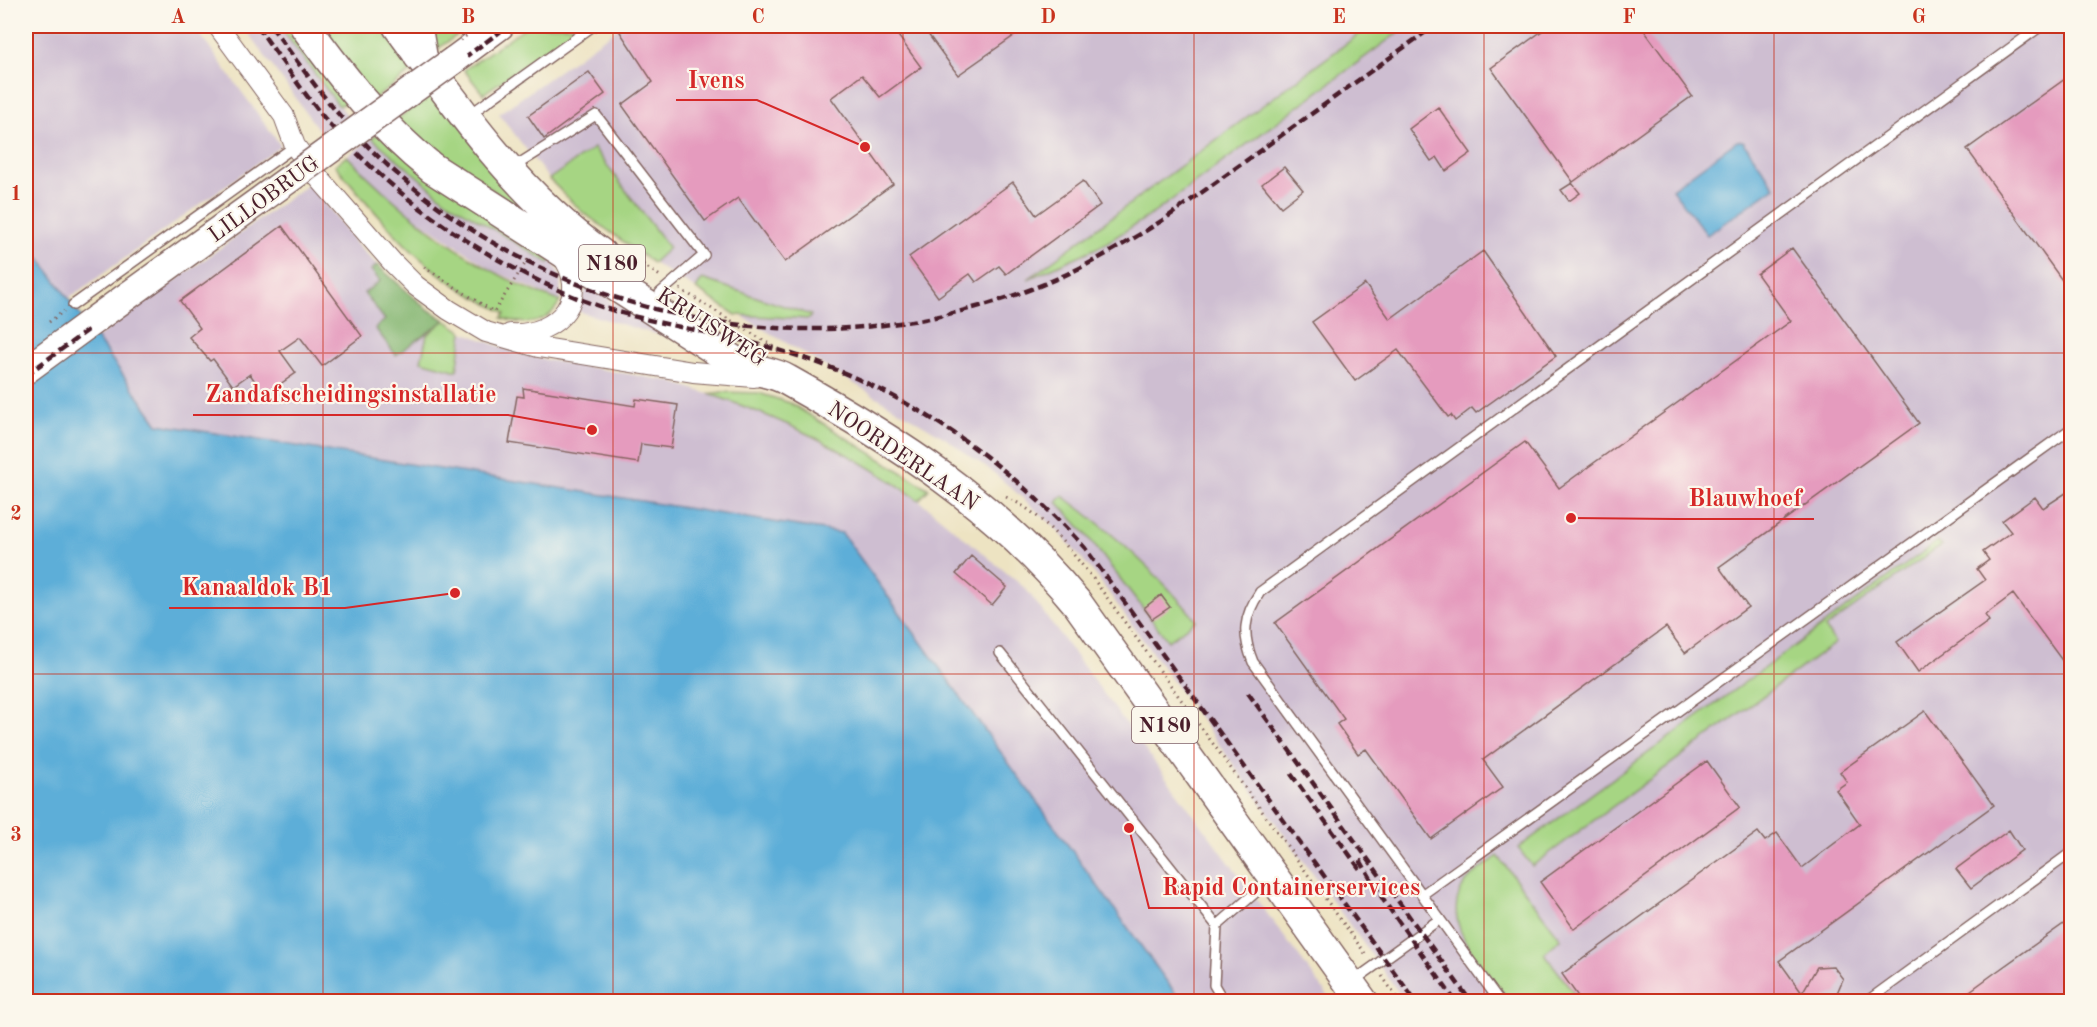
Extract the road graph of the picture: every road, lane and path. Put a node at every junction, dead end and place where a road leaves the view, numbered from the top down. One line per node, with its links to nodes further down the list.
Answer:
1 (218, 26): 9 (street)
2 (305, 26): 11 (main road, KRUISWEG / N180)
3 (398, 26): 7 (main road, KRUISWEG / N180)
4 (501, 26): 17 (street, LILLOBRUG, bridge)
5 (593, 26): 8 (lane)
6 (2041, 26): 23 (lane)
7 (417, 40): 8 (main road, KRUISWEG / N180)
8 (467, 116): 10 (main road, KRUISWEG / N180)
9 (295, 146): 14 (lane); 16 (street)
10 (508, 171): 13 (main road, KRUISWEG / N180); 13 (lane)
11 (549, 242): 12 (path); 16 (street); 18 (main road, KRUISWEG / N180)
12 (420, 264)
13 (660, 293): 18 (main road, KRUISWEG / N180)
14 (73, 305): 15 (path)
15 (48, 322)
16 (486, 332): 18 (street)
17 (26, 370)
18 (784, 378): 22 (main road, NOORDERLAAN / N180)
19 (2072, 428): 23 (lane)
20 (1000, 652): 25 (lane)
21 (2072, 852): 29 (lane)
22 (1273, 878): 25 (lane); 26 (main road, NOORDERLAAN / N180)
23 (1423, 894): 24 (lane)
24 (1440, 919): 26 (lane); 28 (lane)
25 (1217, 926): 27 (lane)
26 (1357, 992)
27 (1224, 1002)
28 (1500, 1002)
29 (1866, 1002)

